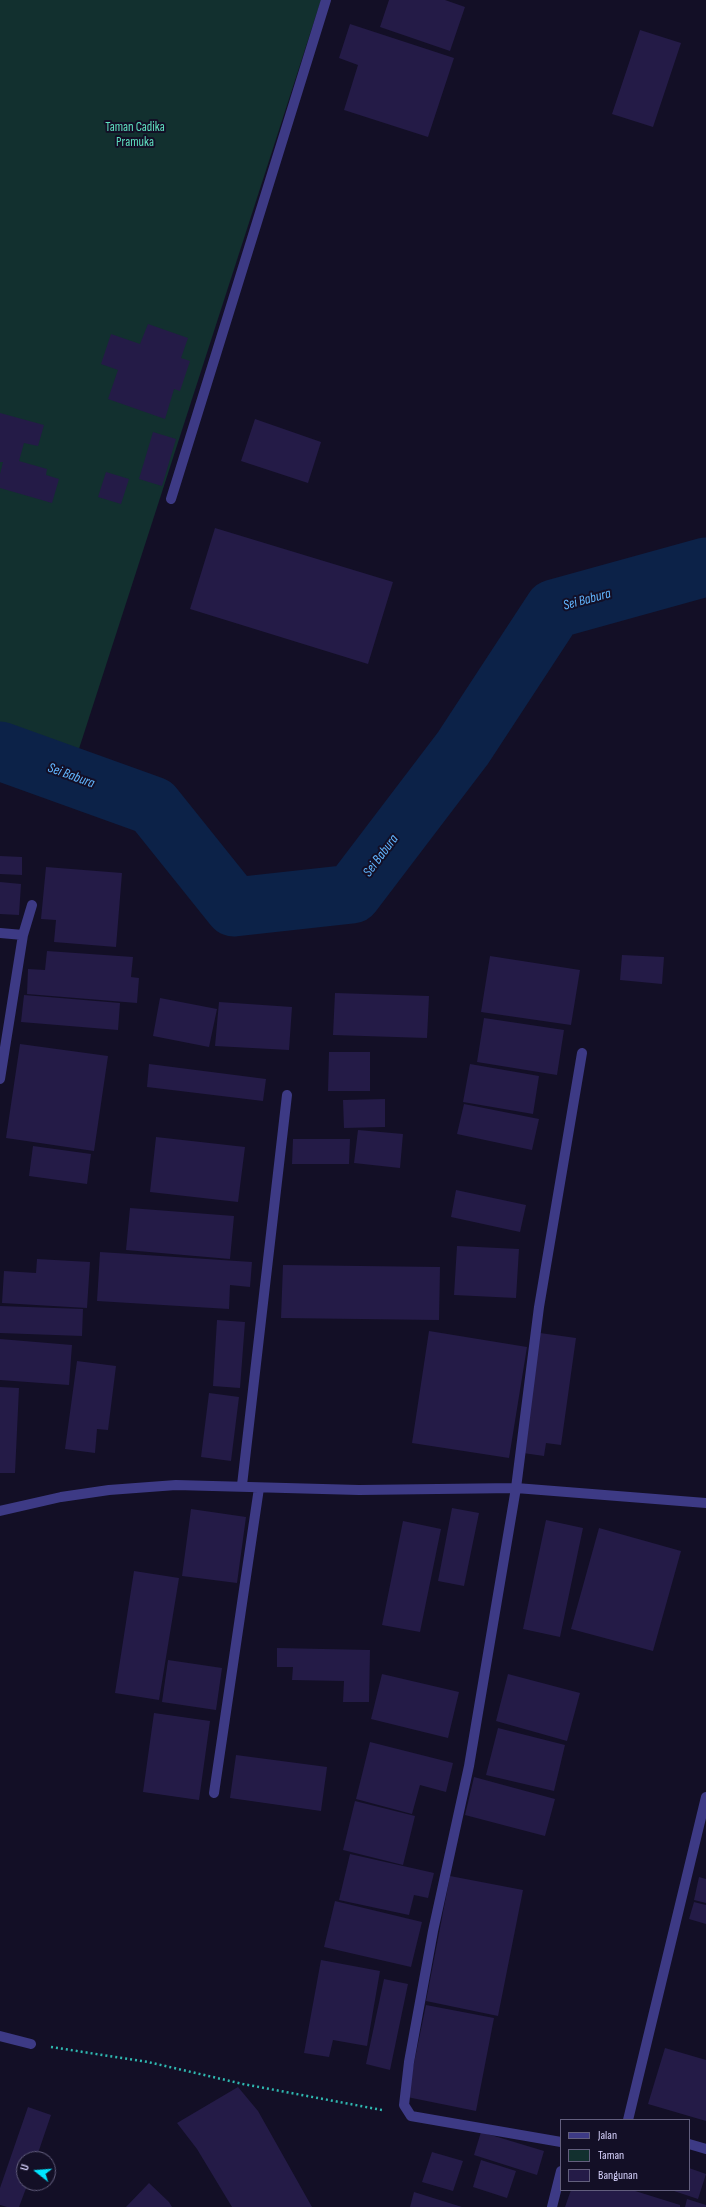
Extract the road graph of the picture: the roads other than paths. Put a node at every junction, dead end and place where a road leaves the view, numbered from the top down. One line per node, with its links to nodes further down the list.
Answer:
1 (326, 0): 2 (street)
2 (171, 499)
3 (32, 905): 5 (street)
4 (0, 933): 5 (street)
5 (23, 935): 7 (street)
6 (582, 1053): 11 (street)
7 (0, 1079)
8 (287, 1095): 9 (street)
9 (242, 1486): 10 (street); 13 (street)
10 (259, 1488): 11 (street); 14 (street)
11 (516, 1488): 12 (street); 19 (street)
12 (706, 1503)
13 (0, 1511)
14 (214, 1793)
15 (706, 1797): 18 (street)
16 (0, 2036): 17 (street)
17 (31, 2044)
18 (628, 2119)
19 (560, 2142)
20 (690, 2144): 21 (street)
21 (706, 2149)
22 (560, 2175): 23 (street)
23 (552, 2207)

